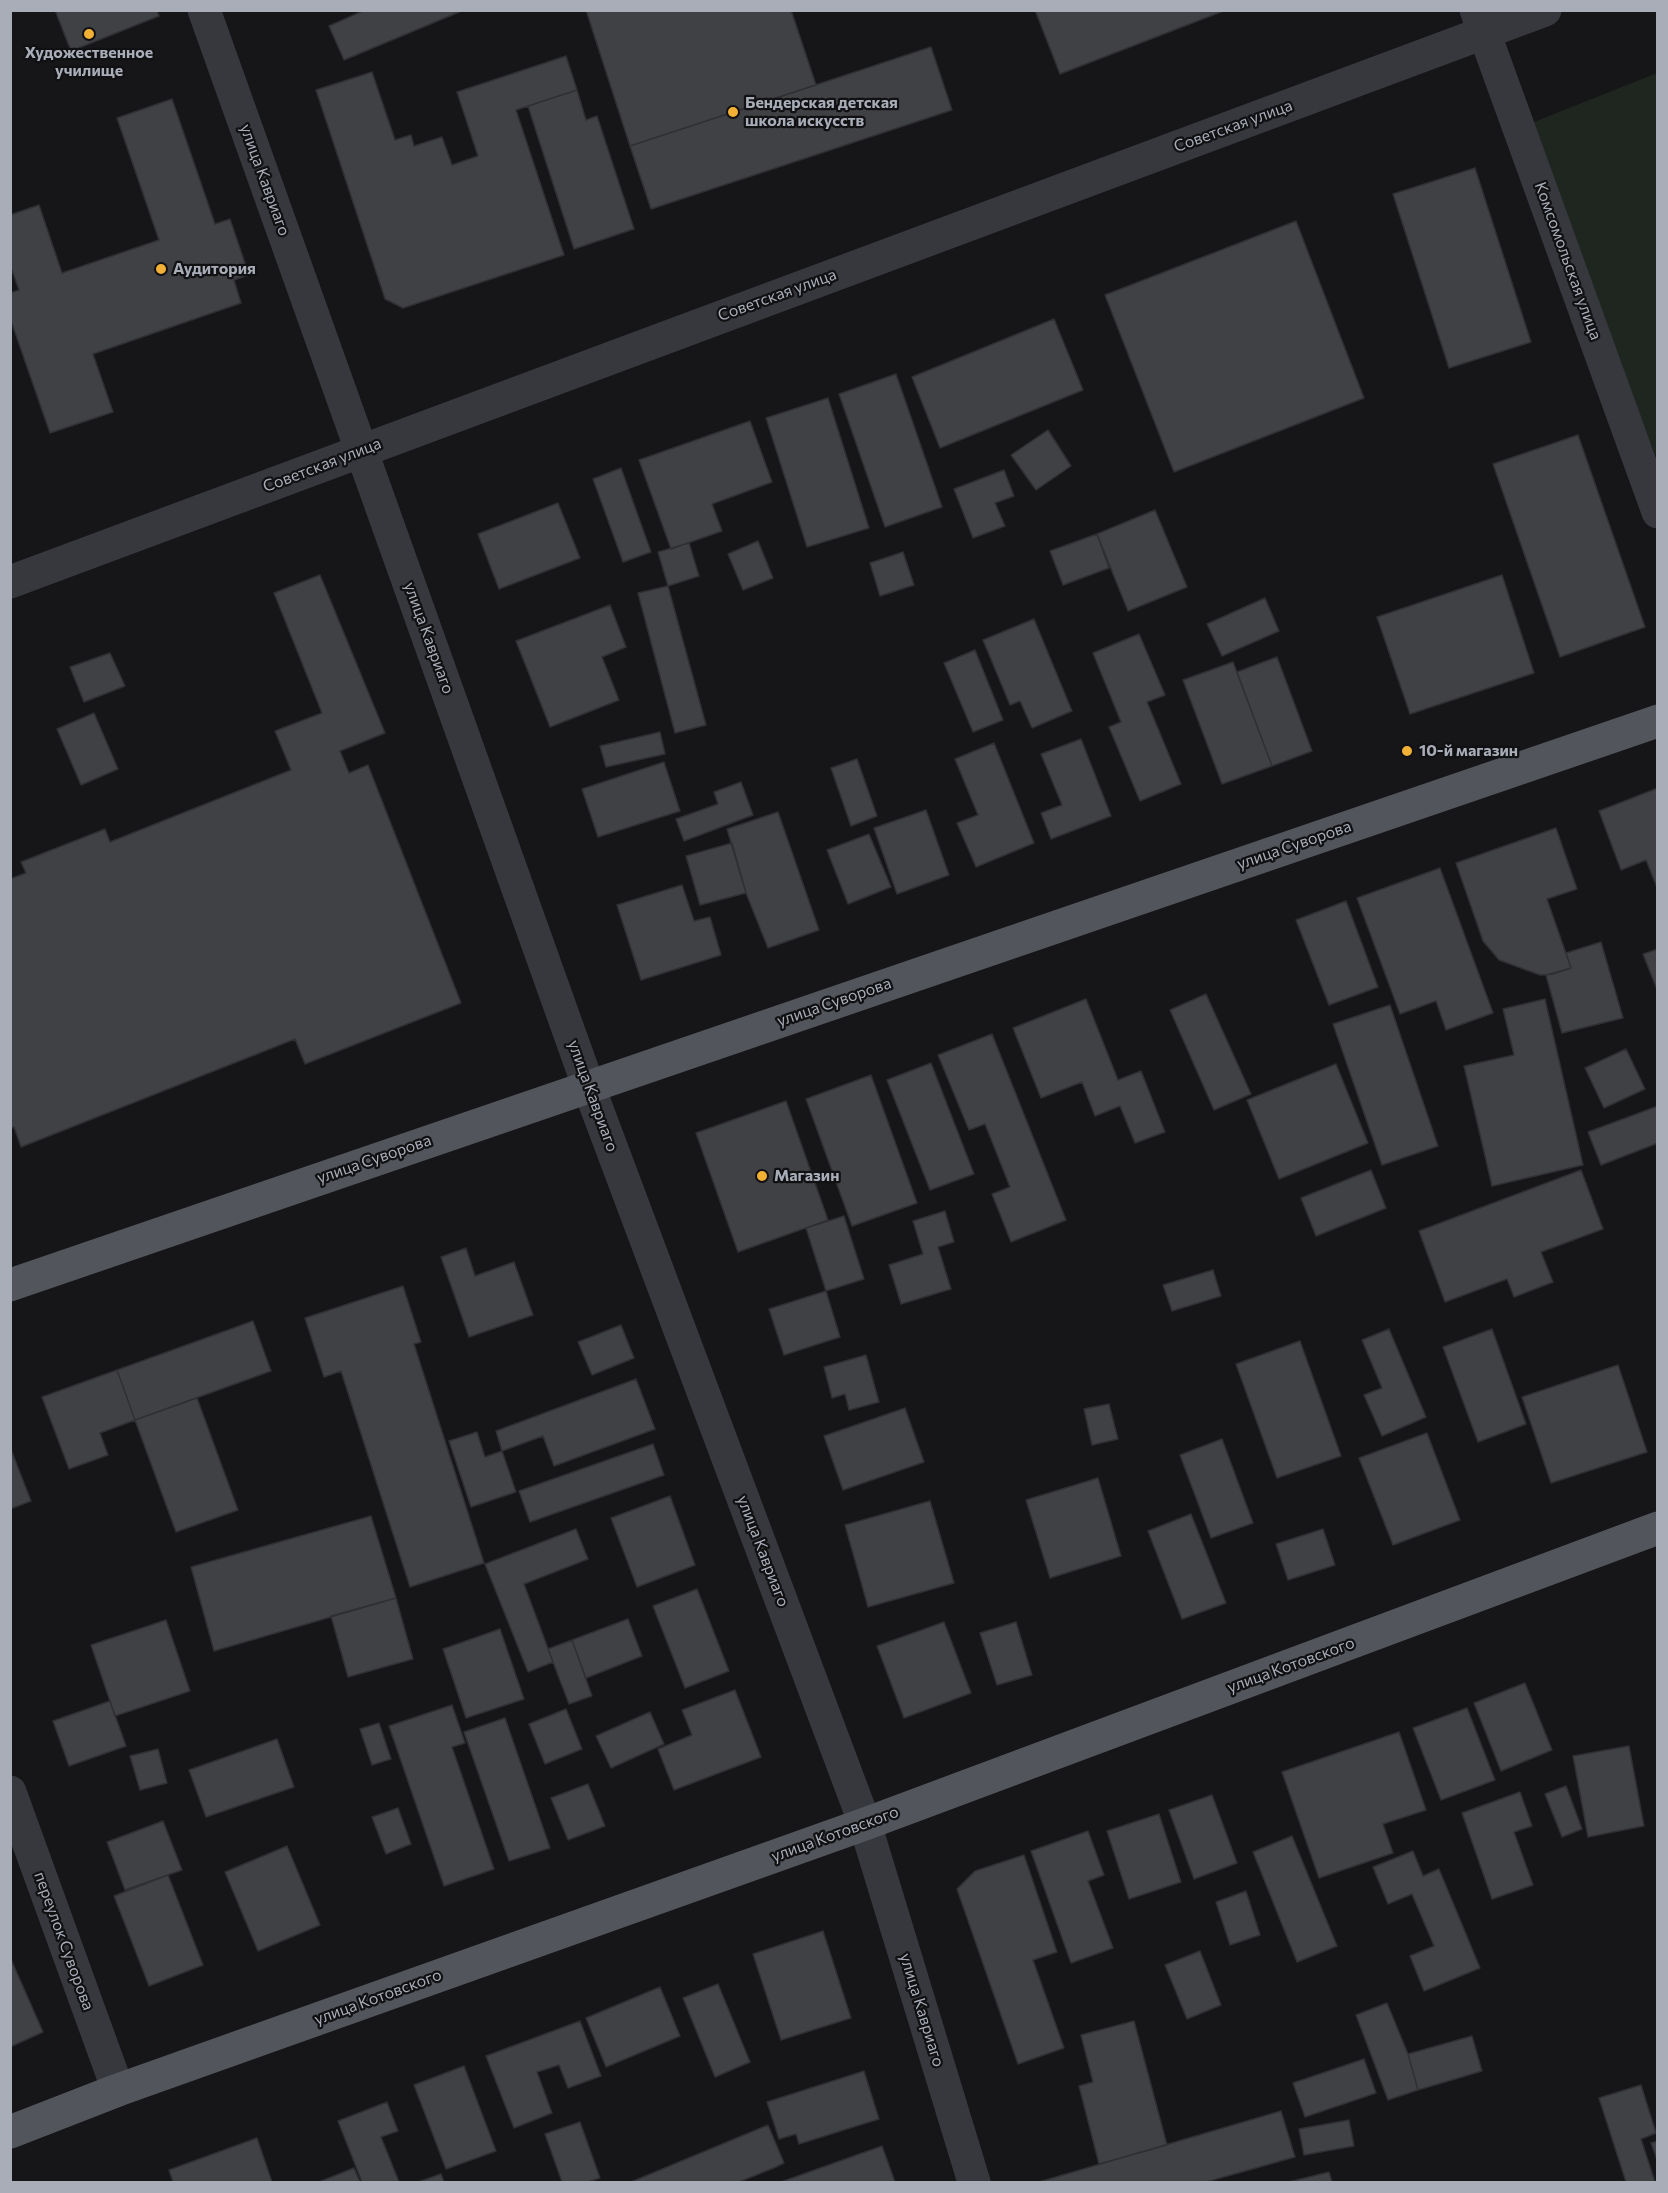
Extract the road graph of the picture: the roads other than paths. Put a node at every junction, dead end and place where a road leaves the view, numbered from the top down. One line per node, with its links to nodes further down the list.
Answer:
1 (204, 10): 4 (street, улица Кавриаго)
2 (1545, 10): 3 (street, Советская улица)
3 (1480, 22): 4 (street, Советская улица); 5 (street, Комсомольская улица)
4 (362, 450): 6 (street, Советская улица); 8 (street, улица Кавриаго)
5 (1658, 512)
6 (10, 582)
7 (1658, 721): 8 (main road, улица Суворова)
8 (588, 1085): 9 (main road, улица Суворова); 12 (street, улица Кавриаго)
9 (10, 1285)
10 (1658, 1528): 12 (main road, улица Котовского)
11 (10, 1792): 13 (street, переулок Суворова)
12 (865, 1824): 13 (main road, улица Котовского); 15 (street, улица Кавриаго)
13 (118, 2090): 14 (main road, улица Котовского)
14 (10, 2132)
15 (974, 2182)

